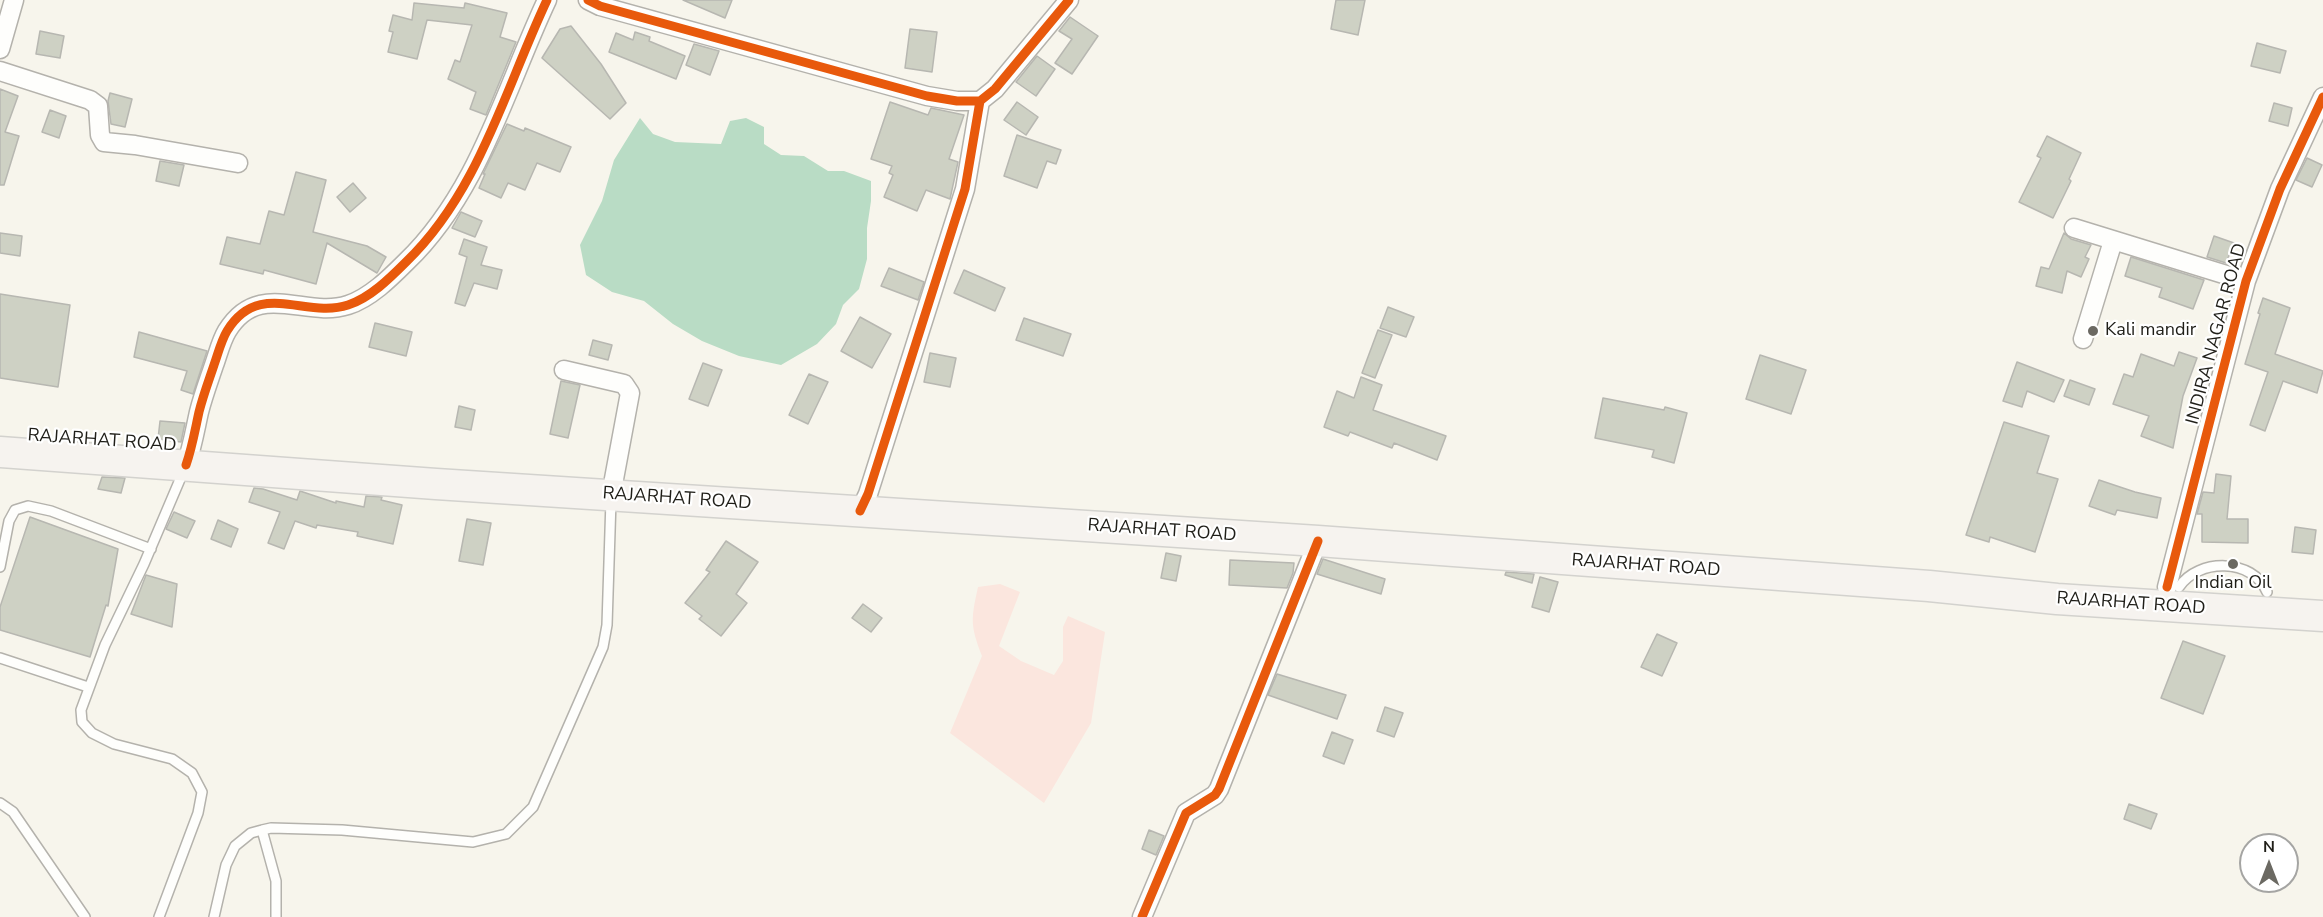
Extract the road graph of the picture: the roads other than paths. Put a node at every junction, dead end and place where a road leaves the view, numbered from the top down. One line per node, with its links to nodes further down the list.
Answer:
1 (14, 0): 5 (street)
2 (547, 0): 17 (street)
3 (588, 0): 8 (street)
4 (1069, 0): 8 (street)
5 (0, 49)
6 (0, 71): 9 (street)
7 (2323, 97): 12 (street, INDIRA NAGAR ROAD)
8 (980, 101): 19 (street)
9 (238, 163)
10 (2074, 228): 11 (street)
11 (2113, 241): 12 (street); 13 (street)
12 (2246, 281): 23 (street, INDIRA NAGAR ROAD)
13 (2083, 339)
14 (564, 370): 18 (street)
15 (0, 434): 17 (main road, RAJARHAT ROAD)
16 (0, 452): 17 (main road, RAJARHAT ROAD)
17 (189, 456): 18 (main road, RAJARHAT ROAD); 21 (lane)
18 (614, 486): 19 (main road, RAJARHAT ROAD); 29 (lane)
19 (864, 502): 20 (main road, RAJARHAT ROAD); 23 (main road, RAJARHAT ROAD)
20 (1318, 541): 25 (main road, RAJARHAT ROAD); 34 (street)
21 (150, 549): 22 (lane); 27 (lane)
22 (0, 567)
23 (2173, 587): 24 (main road, RAJARHAT ROAD)
24 (2323, 596)
25 (2323, 616)
26 (0, 658): 27 (lane)
27 (88, 687): 31 (lane)
28 (0, 803): 30 (lane)
29 (262, 830): 32 (lane); 33 (lane)
30 (85, 917)
31 (159, 917)
32 (214, 917)
33 (276, 917)
34 (1142, 917)

